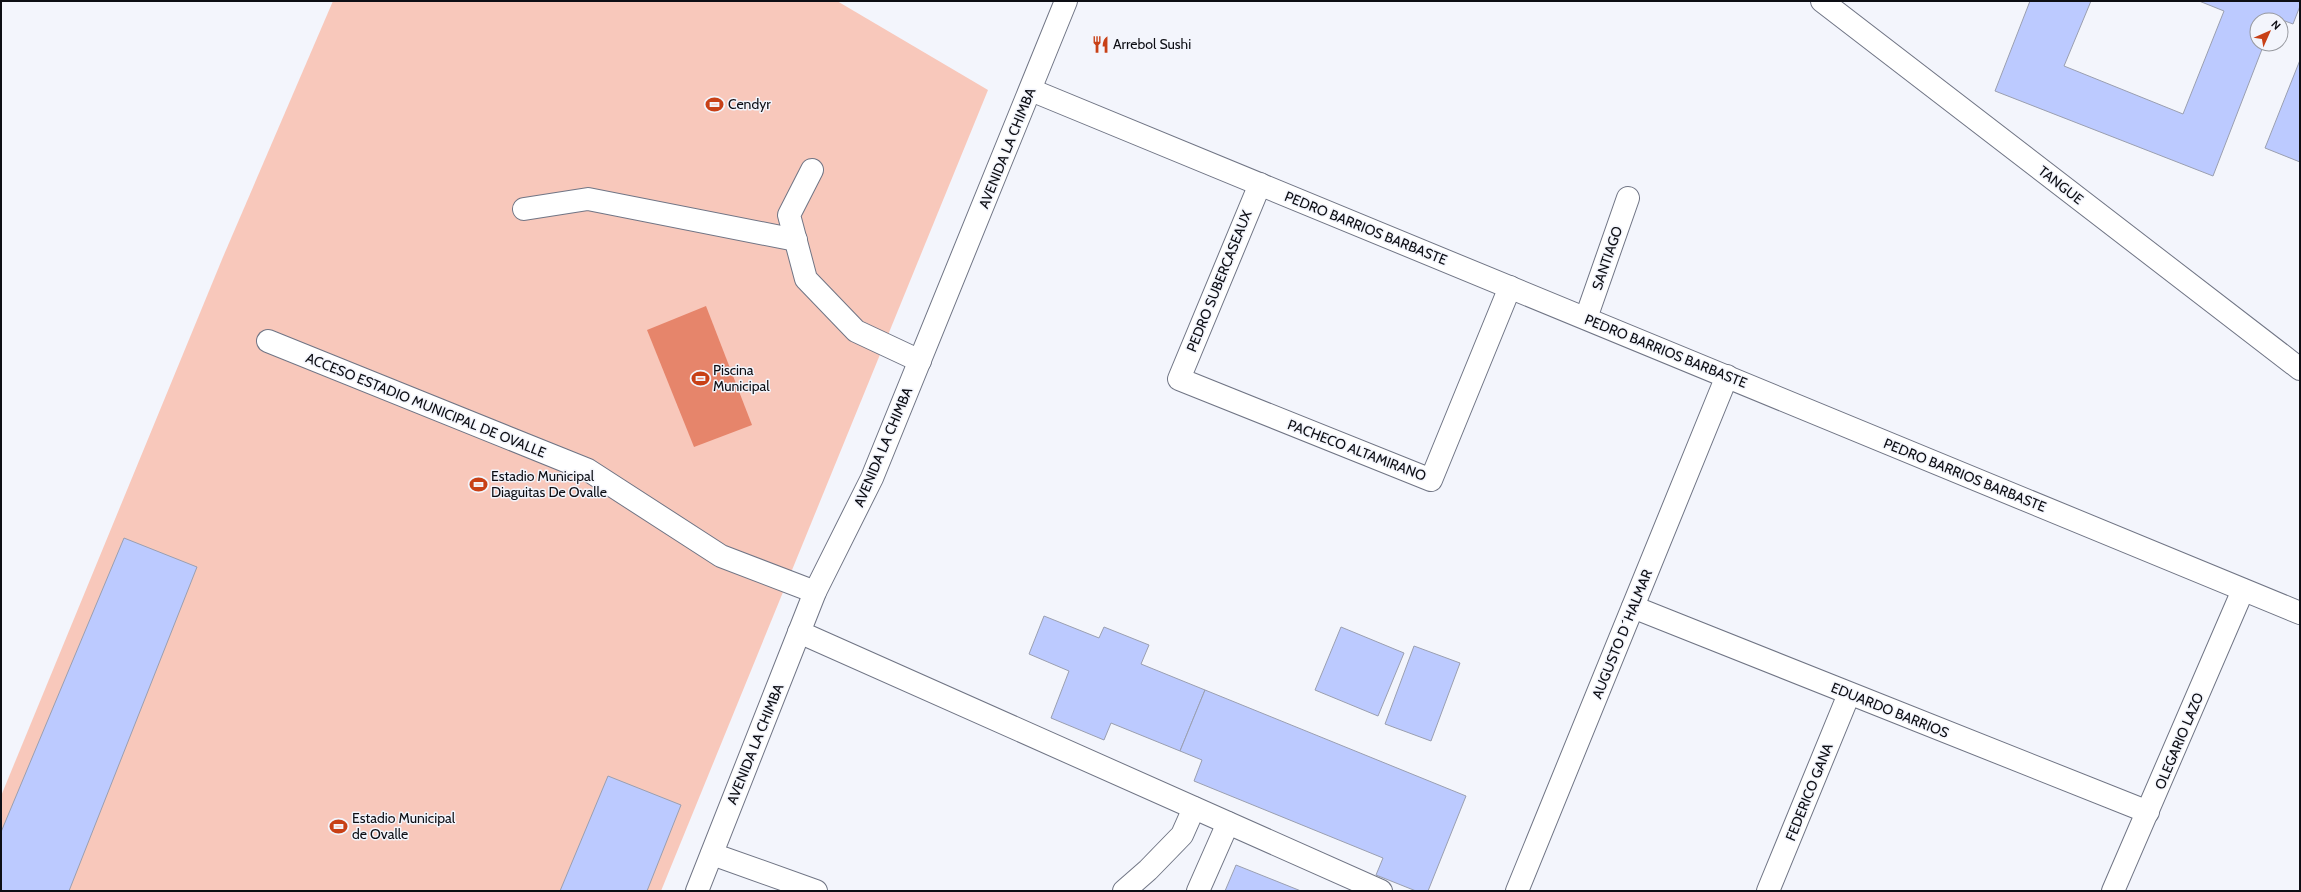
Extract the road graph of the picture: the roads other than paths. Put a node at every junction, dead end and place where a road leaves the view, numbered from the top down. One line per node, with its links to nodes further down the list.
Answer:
1 (1066, 1): 3 (street, AVENIDA LA CHIMBA)
2 (1822, 1): 13 (street, TANGUE)
3 (1031, 90): 5 (street, PEDRO BARRIOS BARBASTE); 12 (street, AVENIDA LA CHIMBA)
4 (812, 170): 8 (street)
5 (1260, 184): 9 (street, PEDRO BARRIOS BARBASTE); 15 (street, PEDRO SUBERCASEAUX)
6 (1628, 198): 10 (street, SANTIAGO)
7 (524, 209): 8 (street)
8 (796, 240): 12 (street)
9 (1510, 287): 10 (street, PEDRO BARRIOS BARBASTE); 15 (street, PACHECO ALTAMIRANO)
10 (1586, 318): 14 (street, PEDRO BARRIOS BARBASTE)
11 (268, 341): 17 (street, ACCESO ESTADIO MUNICIPAL DE OVALLE)
12 (920, 361): 17 (street, AVENIDA LA CHIMBA)
13 (2299, 365)
14 (1727, 376): 16 (street, PEDRO BARRIOS BARBASTE); 18 (street, AUGUSTO D´HALMAR)
15 (1179, 379)
16 (2243, 590): 19 (street, PEDRO BARRIOS BARBASTE); 23 (street, OLEGARIO LAZO)
17 (815, 592): 20 (street, AVENIDA LA CHIMBA)
18 (1633, 607): 21 (street, EDUARDO BARRIOS); 31 (street, AUGUSTO D´HALMAR)
19 (2300, 613)
20 (800, 632): 22 (street); 25 (street, AVENIDA LA CHIMBA)
21 (1849, 694): 23 (street, EDUARDO BARRIOS); 32 (street, FEDERICO GANA)
22 (1194, 808): 24 (street); 28 (street)
23 (2148, 812): 33 (street, OLEGARIO LAZO)
24 (1228, 823): 29 (street); 30 (street)
25 (712, 854): 26 (street, AVENIDA LA CHIMBA); 27 (street)
26 (697, 891)
27 (816, 891)
28 (1124, 891)
29 (1198, 891)
30 (1381, 891)
31 (1517, 891)
32 (1769, 891)
33 (2113, 891)

